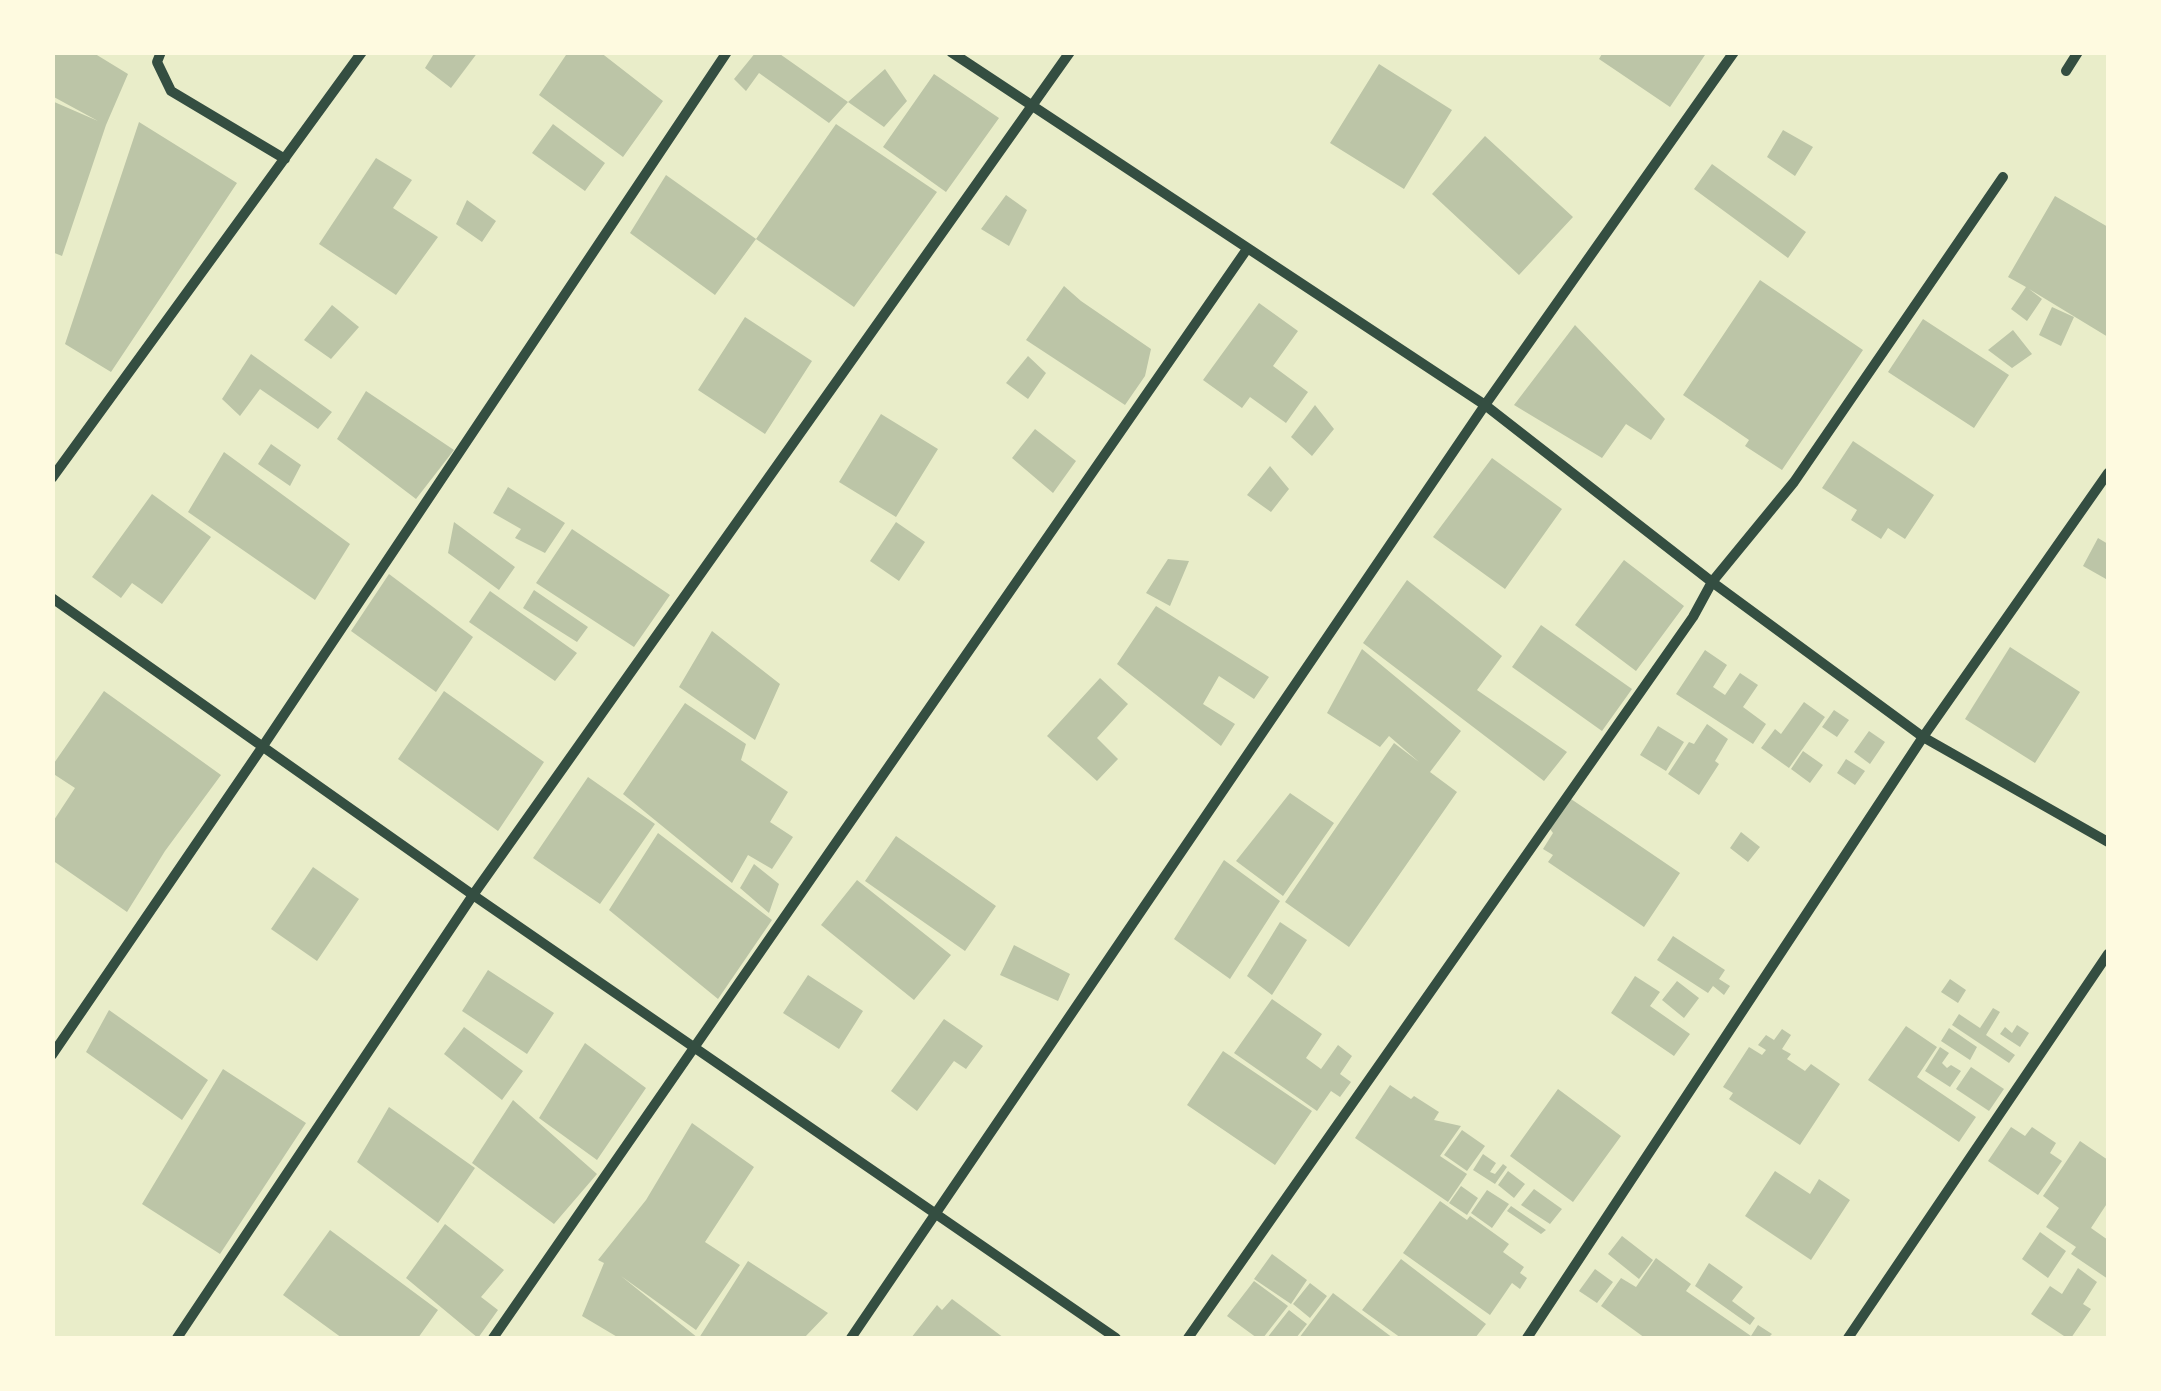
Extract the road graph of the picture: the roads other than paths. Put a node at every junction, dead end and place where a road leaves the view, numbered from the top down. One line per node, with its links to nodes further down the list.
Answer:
1 (161, 52): 10 (street)
2 (362, 52): 10 (street)
3 (726, 52): 19 (street)
4 (951, 52): 9 (street)
5 (1070, 52): 9 (street)
6 (1734, 52): 13 (street)
7 (2078, 52): 8 (street)
8 (2066, 72)
9 (1031, 106): 12 (street); 21 (street)
10 (285, 159): 15 (street)
11 (2003, 177): 16 (street)
12 (1247, 249): 13 (street); 23 (street)
13 (1485, 405): 16 (street); 25 (street)
14 (2108, 472): 18 (street)
15 (52, 478)
16 (1712, 582): 18 (street); 30 (street)
17 (52, 598): 19 (street)
18 (1922, 737): 20 (street); 31 (street)
19 (263, 746): 21 (street); 24 (street)
20 (2108, 842)
21 (473, 895): 23 (street); 26 (street)
22 (2108, 954): 32 (street)
23 (694, 1046): 25 (street); 27 (street)
24 (52, 1055)
25 (935, 1213): 28 (street); 29 (street)
26 (177, 1338)
27 (493, 1338)
28 (850, 1338)
29 (1116, 1338)
30 (1188, 1338)
31 (1527, 1338)
32 (1848, 1338)

